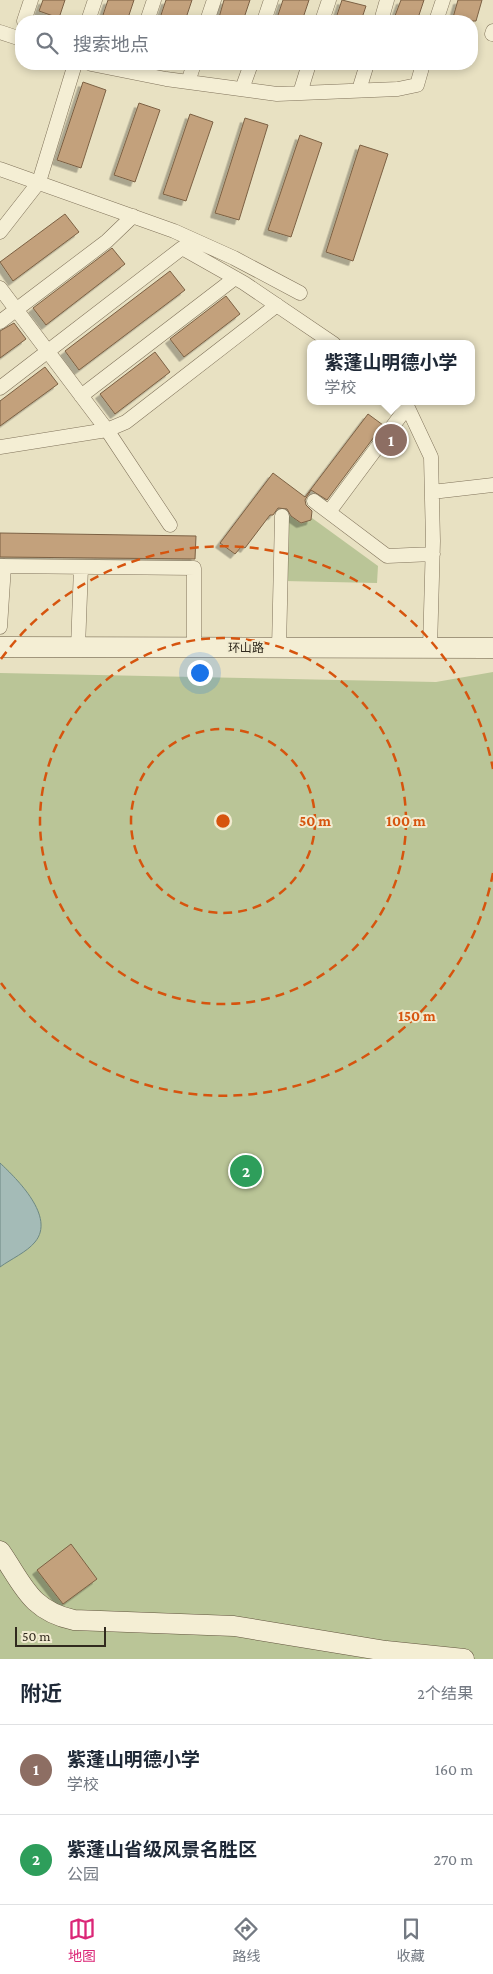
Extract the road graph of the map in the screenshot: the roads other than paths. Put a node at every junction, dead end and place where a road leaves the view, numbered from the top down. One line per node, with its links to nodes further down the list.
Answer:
1 (30, 0): 9 (street)
2 (95, 0): 10 (street)
3 (154, 0): 11 (street)
4 (214, 0): 12 (street)
5 (271, 0): 13 (street)
6 (329, 0): 14 (street)
7 (387, 0): 15 (street)
8 (443, 0): 16 (street)
9 (26, 15)
10 (90, 15)
11 (149, 15)
12 (209, 15)
13 (266, 15)
14 (324, 15)
15 (382, 15)
16 (438, 15)
17 (0, 32): 18 (street)
18 (15, 35)
19 (73, 70): 31 (street)
20 (140, 70): 26 (street)
21 (192, 70): 26 (street)
22 (248, 70): 27 (street)
23 (307, 70): 29 (street)
24 (365, 70): 28 (street)
25 (421, 70): 28 (street)
26 (188, 82): 27 (street)
27 (242, 89): 29 (street)
28 (359, 90): 29 (street)
29 (300, 93)
30 (0, 169): 31 (street)
31 (39, 182): 32 (street); 33 (street)
32 (133, 216): 36 (street); 38 (street)
33 (0, 232)
34 (235, 278): 37 (street); 41 (street); 43 (street)
35 (0, 288): 38 (street)
36 (300, 293)
37 (277, 305): 40 (street); 46 (street)
38 (16, 310): 39 (street); 41 (street)
39 (0, 322)
40 (328, 340)
41 (48, 352): 42 (street); 43 (street)
42 (0, 388)
43 (81, 396): 46 (street)
44 (403, 405): 51 (street)
45 (405, 405): 49 (street)
46 (107, 430): 47 (street); 53 (street)
47 (0, 447)
48 (493, 485): 49 (street)
49 (432, 492): 54 (street)
50 (314, 501): 51 (street)
51 (329, 512): 54 (street)
52 (282, 516): 61 (street)
53 (170, 525)
54 (433, 554): 62 (street)
55 (2, 566): 56 (street); 57 (street)
56 (81, 567): 59 (street); 60 (street)
57 (0, 627)
58 (0, 647): 59 (main road, 环山路)
59 (78, 648): 60 (main road, 环山路)
60 (194, 648): 61 (main road, 环山路)
61 (279, 648): 62 (main road, 环山路)
62 (430, 648): 63 (main road, 环山路)
63 (493, 648)
64 (0, 1551): 65 (main road)
65 (464, 1659)

